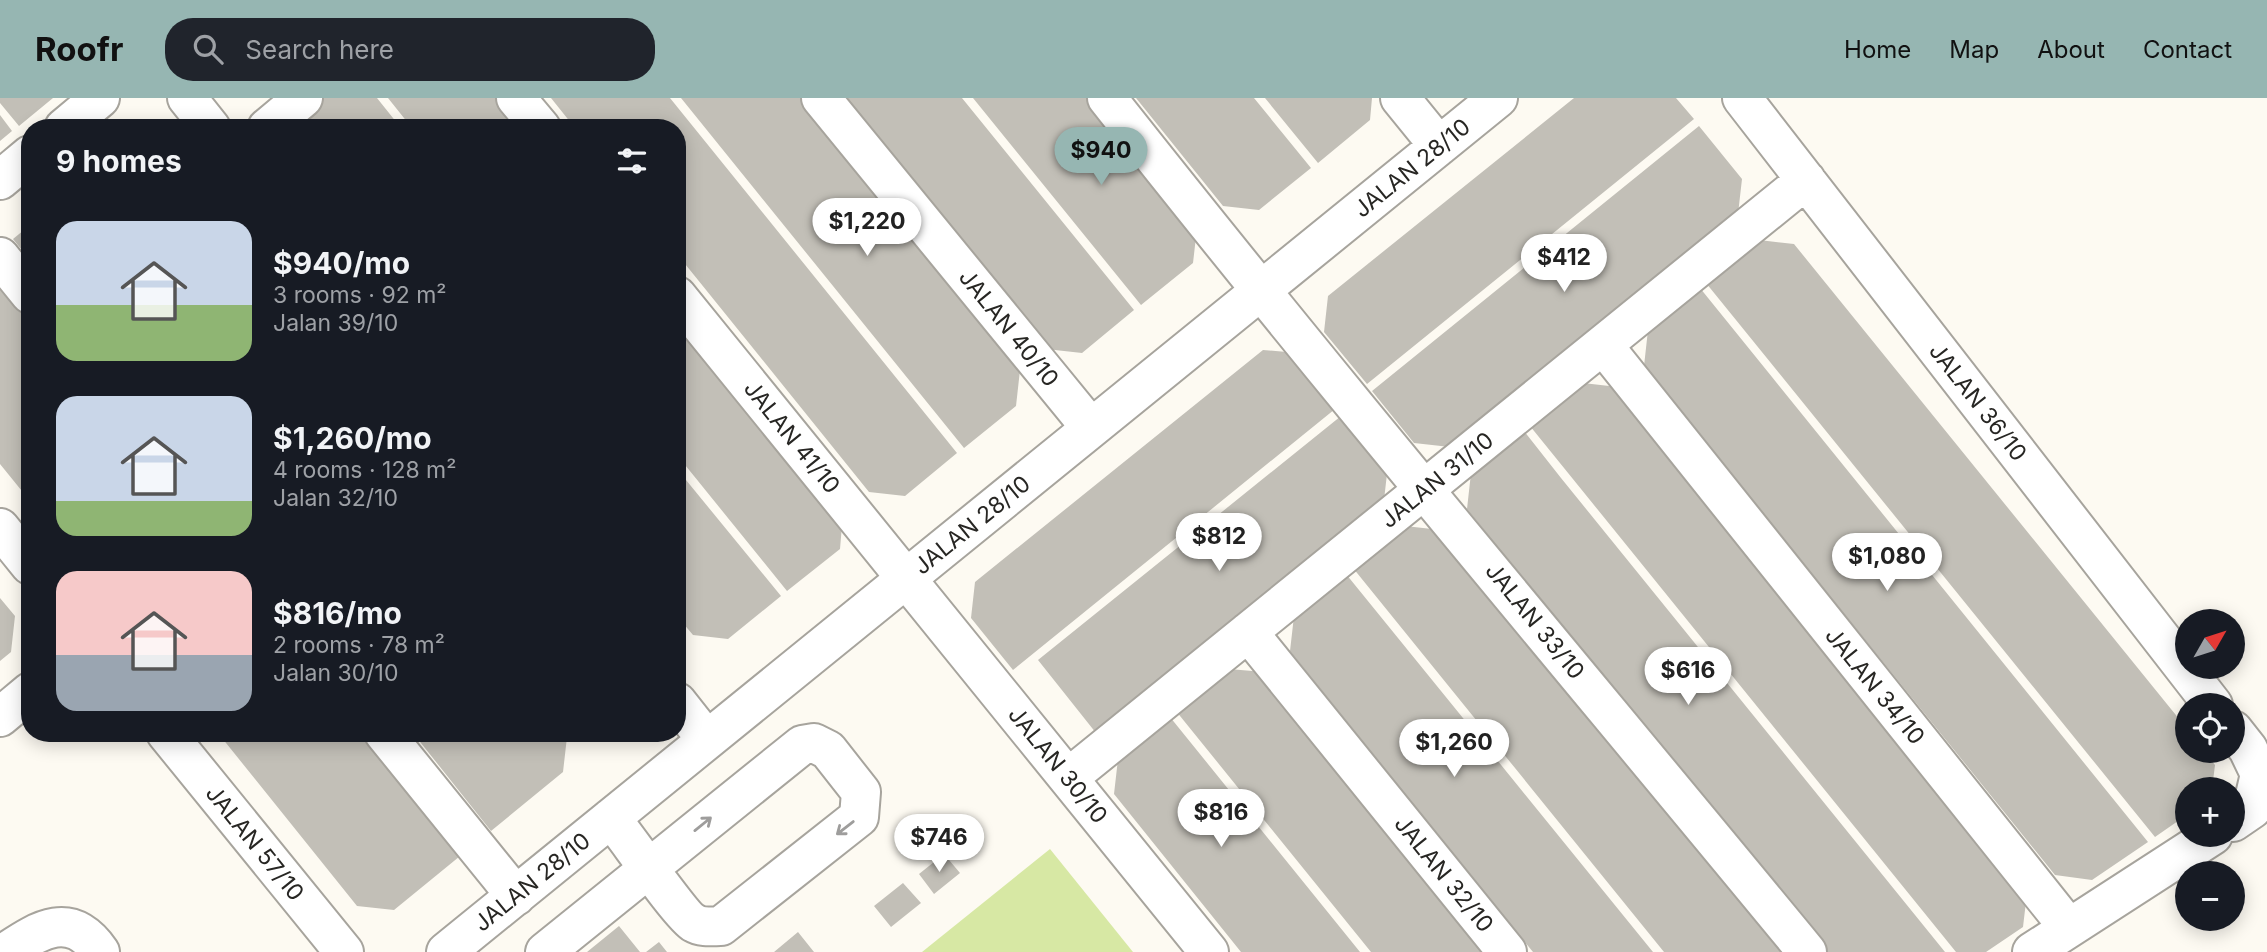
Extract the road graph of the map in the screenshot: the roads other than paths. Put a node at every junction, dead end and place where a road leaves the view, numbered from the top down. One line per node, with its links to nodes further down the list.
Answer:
1 (100, 98): 10 (street)
2 (187, 98): 11 (street)
3 (303, 98): 12 (street)
4 (516, 98): 13 (street)
5 (821, 98): 23 (street, JALAN 40/10)
6 (1107, 98): 20 (street, JALAN 33/10)
7 (1401, 98): 14 (street)
8 (1498, 98): 14 (street, JALAN 28/10)
9 (1742, 98): 17 (street, JALAN 36/10)
10 (75, 119)
11 (204, 119)
12 (278, 119)
13 (534, 119)
14 (1439, 146): 20 (street, JALAN 28/10)
15 (21, 162): 16 (street)
16 (0, 180)
17 (1806, 180): 22 (street, JALAN 31/10); 29 (street, JALAN 36/10)
18 (0, 257): 19 (street)
19 (21, 283)
20 (1259, 292): 23 (street, JALAN 28/10); 24 (street, JALAN 33/10)
21 (686, 307): 27 (street, JALAN 41/10)
22 (1603, 345): 24 (street, JALAN 31/10); 43 (street, JALAN 34/10)
23 (1091, 428): 27 (street, JALAN 28/10)
24 (1426, 489): 28 (street, JALAN 31/10); 51 (street, JALAN 33/10)
25 (0, 528): 26 (street)
26 (21, 554)
27 (906, 579): 33 (street, JALAN 28/10); 37 (street, JALAN 30/10)
28 (1248, 632): 37 (street, JALAN 31/10); 50 (street, JALAN 32/10)
29 (2204, 693)
30 (21, 700): 32 (street)
31 (686, 713): 33 (street)
32 (0, 717)
33 (707, 740): 39 (street, JALAN 28/10)
34 (173, 742): 47 (street, JALAN 57/10)
35 (391, 742): 42 (street)
36 (2245, 745): 38 (street)
37 (1068, 778): 49 (street, JALAN 30/10)
38 (2245, 810)
39 (611, 818): 41 (street); 42 (street, JALAN 28/10)
40 (2194, 847): 43 (street)
41 (649, 867): 41 (street, one-way to 41); 48 (street)
42 (516, 896): 44 (street, JALAN 28/10)
43 (2068, 928): 52 (street)
44 (454, 949)
45 (6, 952): 46 (street)
46 (100, 952)
47 (344, 952)
48 (545, 952)
49 (1209, 952)
50 (1507, 952)
51 (1807, 952)
52 (2032, 952)

